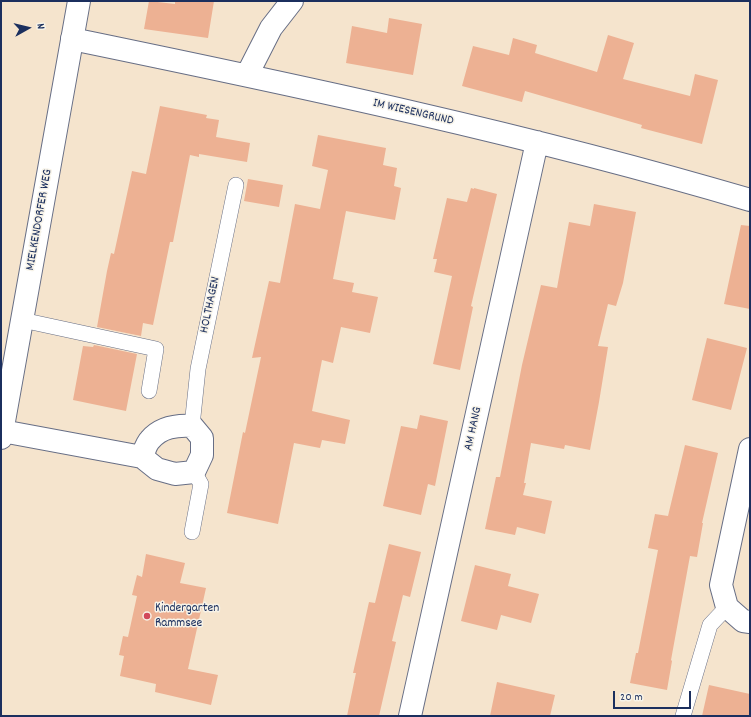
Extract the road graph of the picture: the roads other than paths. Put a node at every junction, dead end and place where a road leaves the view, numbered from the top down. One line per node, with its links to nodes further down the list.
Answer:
1 (79, 1): 3 (street, MIELKENDORFER WEG)
2 (292, 1): 4 (street)
3 (72, 38): 4 (street, IM WIESENGRUND); 8 (street, MIELKENDORFER WEG)
4 (246, 75): 5 (street, IM WIESENGRUND)
5 (537, 142): 7 (street, IM WIESENGRUND); 18 (street, AM HANG)
6 (236, 185): 10 (lane, HOLTHAGEN)
7 (750, 200)
8 (22, 320): 9 (lane); 11 (street, MIELKENDORFER WEG)
9 (150, 391)
10 (192, 426): 13 (street); 14 (street)
11 (2, 435): 13 (street)
12 (750, 449): 16 (street)
13 (142, 457): 14 (street)
14 (194, 472): 15 (lane)
15 (192, 532)
16 (727, 607): 17 (street); 19 (lane)
17 (750, 622)
18 (410, 716)
19 (683, 716)

